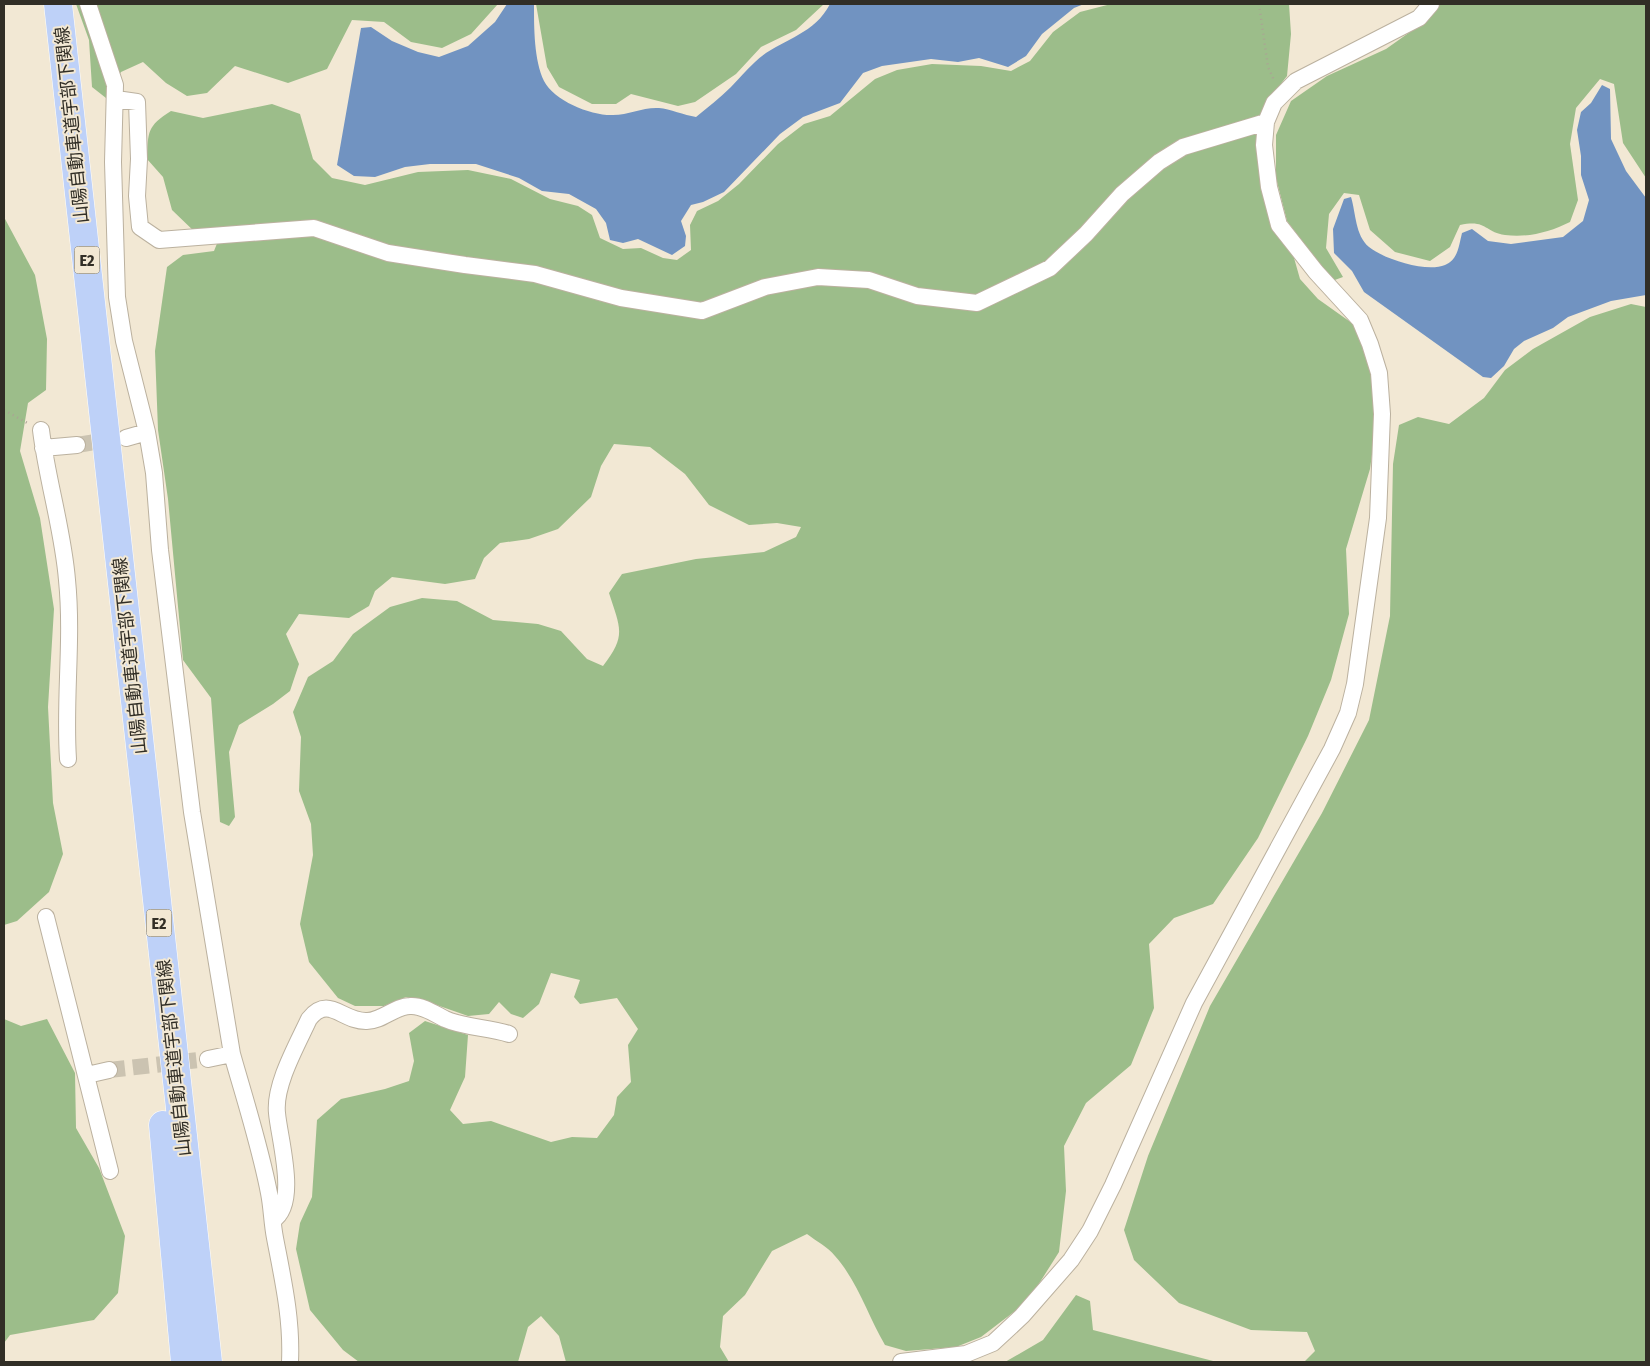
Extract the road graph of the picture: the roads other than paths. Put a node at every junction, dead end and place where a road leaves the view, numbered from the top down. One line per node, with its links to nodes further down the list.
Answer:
1 (58, 4): 20 (highway, 山陽自動車道宇部下関線 / E2)
2 (88, 4): 4 (street)
3 (1431, 4): 5 (street)
4 (116, 99): 5 (street); 7 (street)
5 (1266, 122): 24 (street)
6 (41, 430): 10 (street)
7 (146, 432): 8 (street); 14 (street)
8 (126, 438)
9 (77, 445): 10 (street)
10 (43, 448): 11 (street)
11 (68, 759)
12 (46, 917): 17 (street)
13 (509, 1034): 19 (street)
14 (232, 1054): 15 (street); 19 (street)
15 (208, 1058)
16 (109, 1070): 17 (street)
17 (86, 1075): 18 (street)
18 (110, 1171)
19 (273, 1220): 23 (street)
20 (193, 1331): 21 (highway, 山陽自動車道宇部下関線 / E2); 22 (highway, 山陽自動車道宇部下関線 / E2)
21 (185, 1362)
22 (208, 1362)
23 (290, 1362)
24 (901, 1362)

